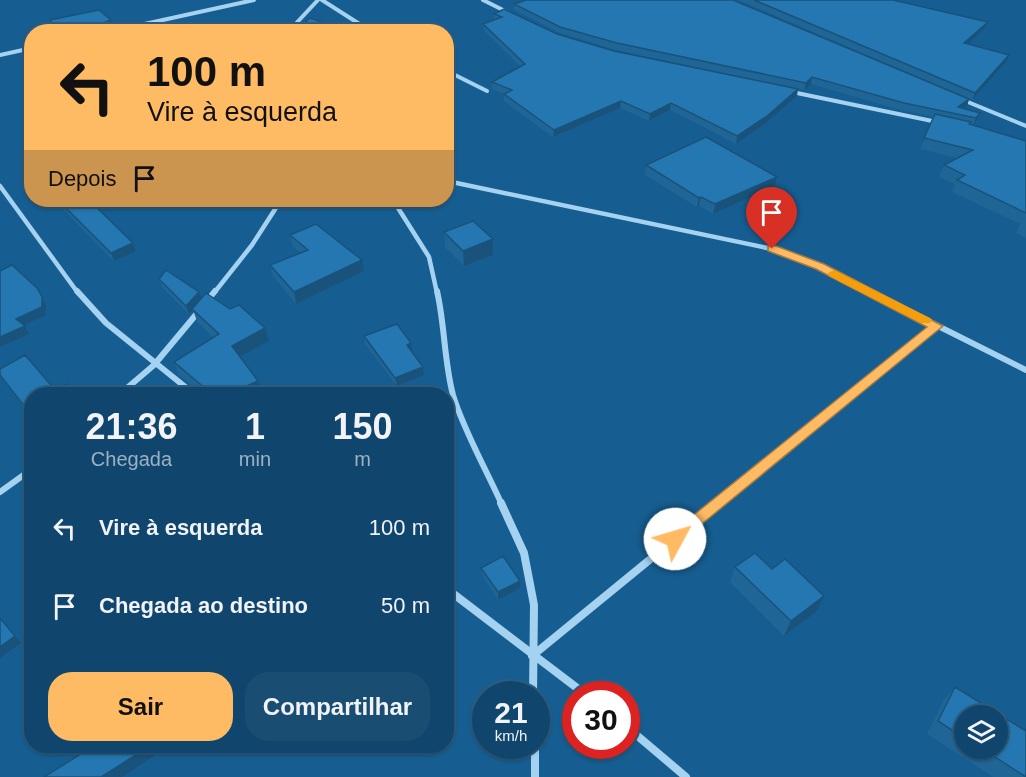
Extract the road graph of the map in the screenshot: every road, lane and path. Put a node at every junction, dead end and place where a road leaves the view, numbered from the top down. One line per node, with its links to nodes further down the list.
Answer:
1 (254, 0): 5 (street)
2 (320, 0): 6 (street); 7 (street)
3 (483, 0): 4 (street)
4 (514, 16)
5 (144, 24)
6 (296, 24)
7 (359, 24)
8 (24, 50): 9 (street)
9 (0, 55)
10 (454, 74): 11 (street)
11 (487, 91)
12 (787, 91): 14 (street)
13 (954, 97): 15 (street)
14 (942, 123)
15 (1026, 126)
16 (454, 182): 20 (street)
17 (0, 186): 21 (street)
18 (276, 207): 21 (street)
19 (397, 207): 25 (street)
20 (936, 326): 22 (street); 30 (street)
21 (154, 365): 23 (street); 24 (street)
22 (1026, 370)
23 (128, 387)
24 (184, 387)
25 (451, 387)
26 (454, 398): 30 (street)
27 (24, 475): 28 (street)
28 (0, 492)
29 (454, 595): 30 (street)
30 (532, 656): 31 (street); 32 (street)
31 (533, 681)
32 (567, 681)
33 (640, 738): 36 (street)
34 (535, 759): 35 (street)
35 (535, 777)
36 (686, 777)

